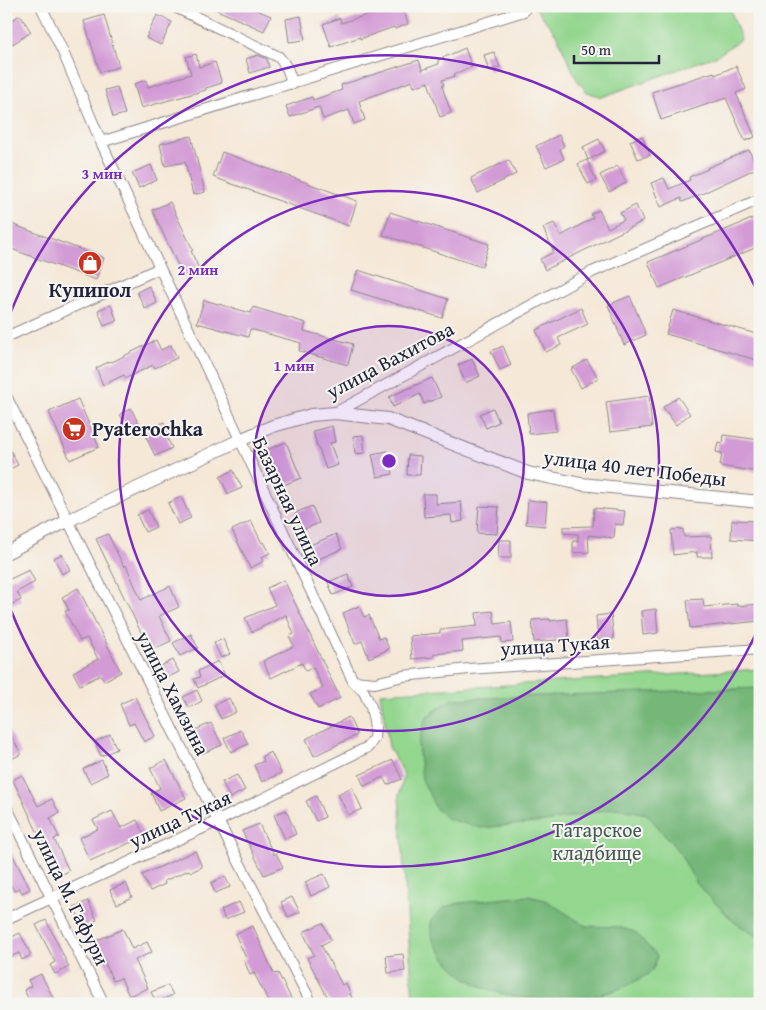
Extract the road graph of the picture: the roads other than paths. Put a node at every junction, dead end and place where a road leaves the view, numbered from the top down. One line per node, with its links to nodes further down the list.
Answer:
1 (41, 6): 5 (street, Базарная улица)
2 (173, 6): 4 (street)
3 (524, 11): 4 (street)
4 (293, 84): 5 (street)
5 (101, 142): 7 (street, Базарная улица)
6 (760, 199): 10 (street, улица Вахитова)
7 (160, 268): 8 (street); 11 (street, Базарная улица)
8 (6, 337)
9 (6, 396): 13 (street, улица Хамзина)
10 (336, 413): 11 (street, улица Вахитова); 12 (street, улица 40 лет Победы)
11 (240, 440): 13 (street, улица Вахитова); 16 (street, Базарная улица)
12 (760, 502)
13 (68, 521): 14 (street, улица Вахитова); 19 (street, улица Хамзина)
14 (6, 553)
15 (760, 649): 16 (street, улица Тукая)
16 (353, 681): 17 (street, Базарная улица)
17 (368, 747): 19 (street, улица Тукая)
18 (6, 806): 20 (street, улица М. Гафури)
19 (218, 821): 20 (street, улица Тукая); 23 (street, улица Хамзина)
20 (52, 899): 21 (street, улица Тукая); 22 (street, улица М. Гафури)
21 (6, 919)
22 (104, 1004)
23 (312, 1004)

